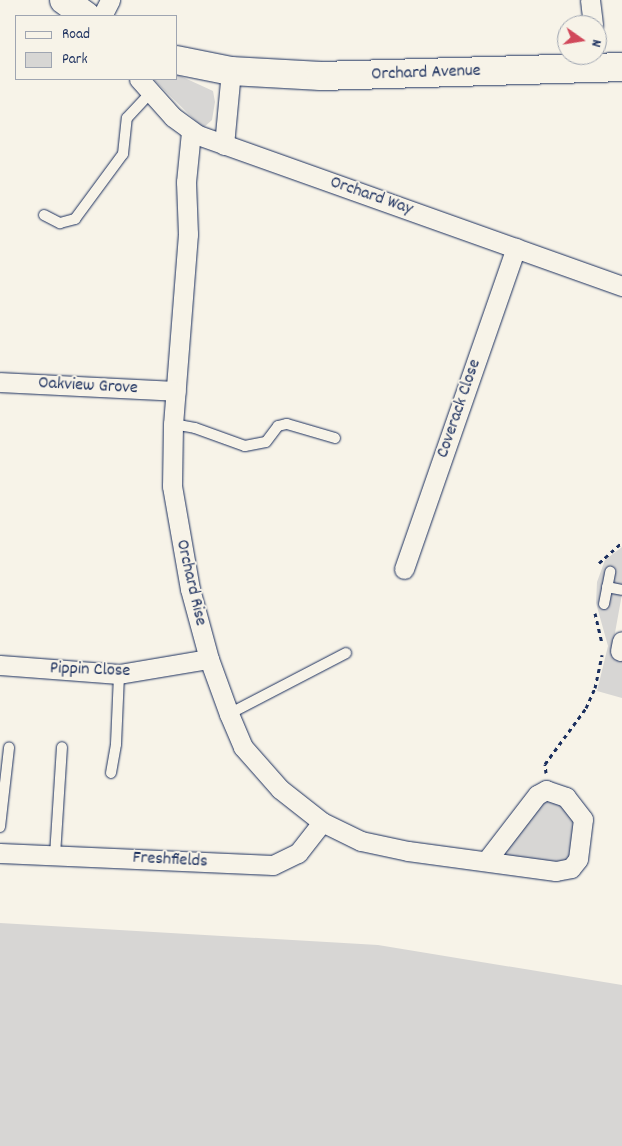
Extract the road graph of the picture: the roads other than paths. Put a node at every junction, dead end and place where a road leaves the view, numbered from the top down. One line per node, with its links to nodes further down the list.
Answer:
1 (64, 0): 4 (street)
2 (110, 0): 5 (street)
3 (590, 0): 6 (street)
4 (85, 15)
5 (102, 15)
6 (592, 15)
7 (178, 60): 9 (street, Orchard Avenue)
8 (565, 65): 9 (street, Orchard Avenue)
9 (231, 71): 12 (street)
10 (145, 85): 11 (street, Orchard Way); 13 (lane)
11 (191, 132): 12 (street, Orchard Way); 17 (street, Orchard Rise)
12 (224, 145): 14 (street, Orchard Way)
13 (44, 215)
14 (516, 248): 15 (street, Orchard Way); 20 (street, Coverack Close)
15 (622, 286)
16 (0, 382): 17 (street, Oakview Grove)
17 (176, 391): 18 (street, Orchard Rise)
18 (173, 424): 19 (lane); 26 (street, Orchard Rise)
19 (335, 438)
20 (404, 569)
21 (610, 572): 22 (lane)
22 (607, 587): 23 (lane); 24 (lane)
23 (622, 590)
24 (604, 604)
25 (346, 653): 29 (lane)
26 (209, 659): 28 (street, Pippin Close); 29 (street, Orchard Rise)
27 (0, 665): 28 (street, Pippin Close)
28 (119, 674): 32 (lane)
29 (229, 714): 33 (street, Orchard Rise)
30 (62, 747): 36 (lane)
31 (9, 748): 34 (lane)
32 (110, 773)
33 (322, 822): 36 (street, Freshfields); 37 (street, Orchard Rise)
34 (0, 827)
35 (0, 853): 36 (street, Freshfields)
36 (55, 855)
37 (487, 860): 37 (street, Orchard Rise)

